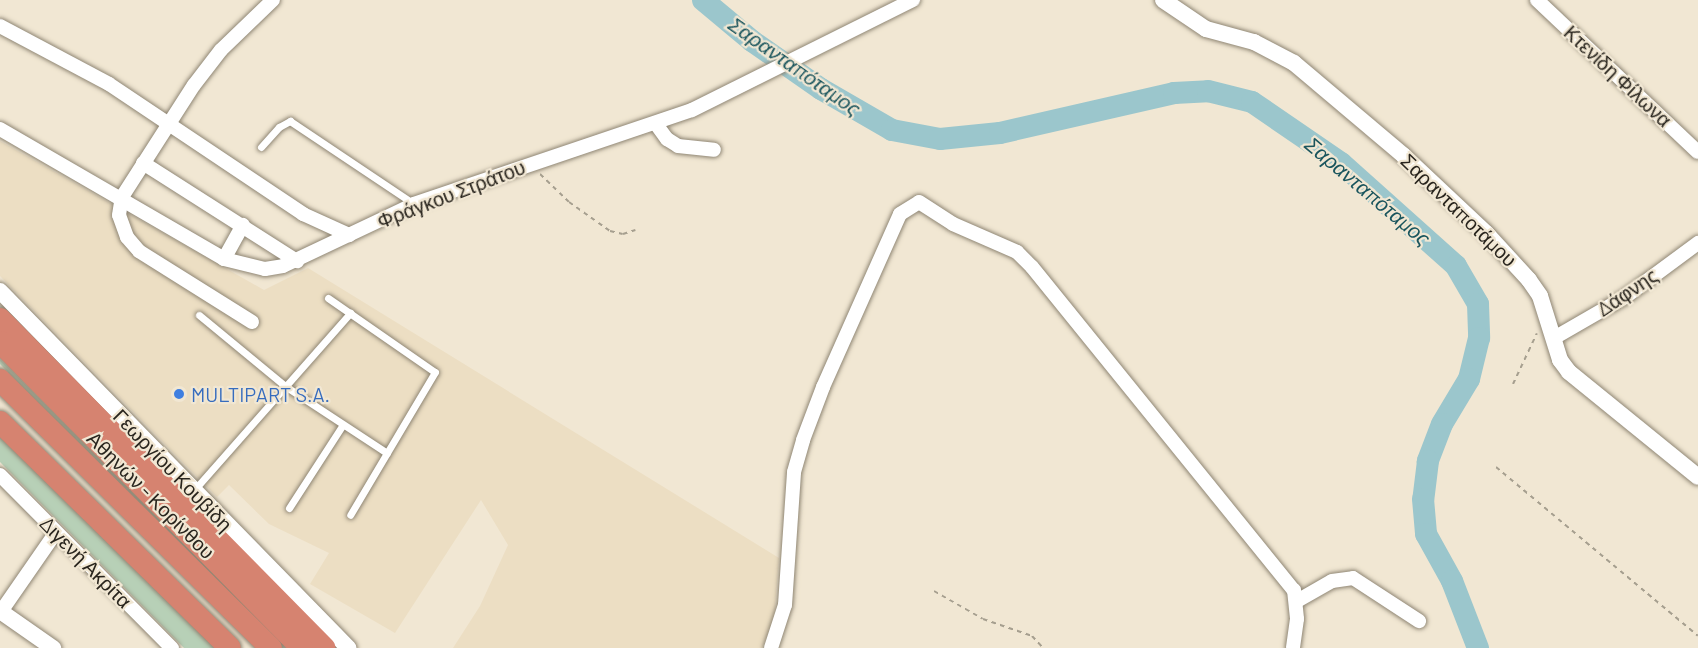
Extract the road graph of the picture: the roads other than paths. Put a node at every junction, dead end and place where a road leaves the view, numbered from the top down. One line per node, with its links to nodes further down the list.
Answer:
1 (273, 0): 6 (street)
2 (913, 0): 7 (street, Φράγκου Στράτου)
3 (1163, 0): 26 (street, Σαρανταποτάμου)
4 (1537, 0): 11 (street, Κτενίδη Φίλωνα)
5 (0, 26): 6 (street)
6 (169, 123): 12 (street); 16 (street)
7 (656, 124): 10 (street); 14 (street, Φράγκου Στράτου)
8 (0, 129): 13 (street, Φράγκου Στράτου)
9 (261, 147): 14 (lane)
10 (714, 150)
11 (1698, 152)
12 (142, 163): 13 (street); 15 (street)
13 (122, 197): 18 (street, Φράγκου Στράτου); 25 (street)
14 (414, 204): 16 (street, Φράγκου Στράτου)
15 (243, 225): 18 (street); 19 (street)
16 (349, 235): 19 (street, Φράγκου Στράτου)
17 (1698, 243): 26 (street, Δάφνης)
18 (224, 259): 19 (street, Φράγκου Στράτου)
19 (297, 261)
20 (0, 291): 35 (street, Γεωργίου Κουβίδη)
21 (328, 298): 22 (lane)
22 (350, 313): 29 (lane); 32 (lane)
23 (199, 315): 29 (lane)
24 (0, 319): 47 (highway)
25 (252, 322)
26 (1554, 338): 34 (street, Σαρανταποτάμου)
27 (0, 342): 46 (highway, Αθηνών - Κορίνθου)
28 (0, 380): 45 (highway, Αθηνών - Κορίνθου)
29 (285, 386): 31 (lane); 35 (lane)
30 (0, 422): 44 (highway)
31 (342, 426): 32 (lane); 36 (lane)
32 (387, 453): 37 (lane)
33 (0, 475): 38 (street, Διγενή Ακρίτα)
34 (1698, 477)
35 (193, 490): 48 (street, Γεωργίου Κουβίδη)
36 (289, 508)
37 (350, 515)
38 (56, 532): 40 (street); 43 (street, Διγενή Ακρίτα)
39 (1297, 601): 41 (street); 49 (street); 50 (street)
40 (0, 612): 42 (street)
41 (1419, 621)
42 (53, 648)
43 (172, 648)
44 (230, 648)
45 (271, 648)
46 (302, 648)
47 (325, 648)
48 (348, 648)
49 (771, 648)
50 (1293, 648)

